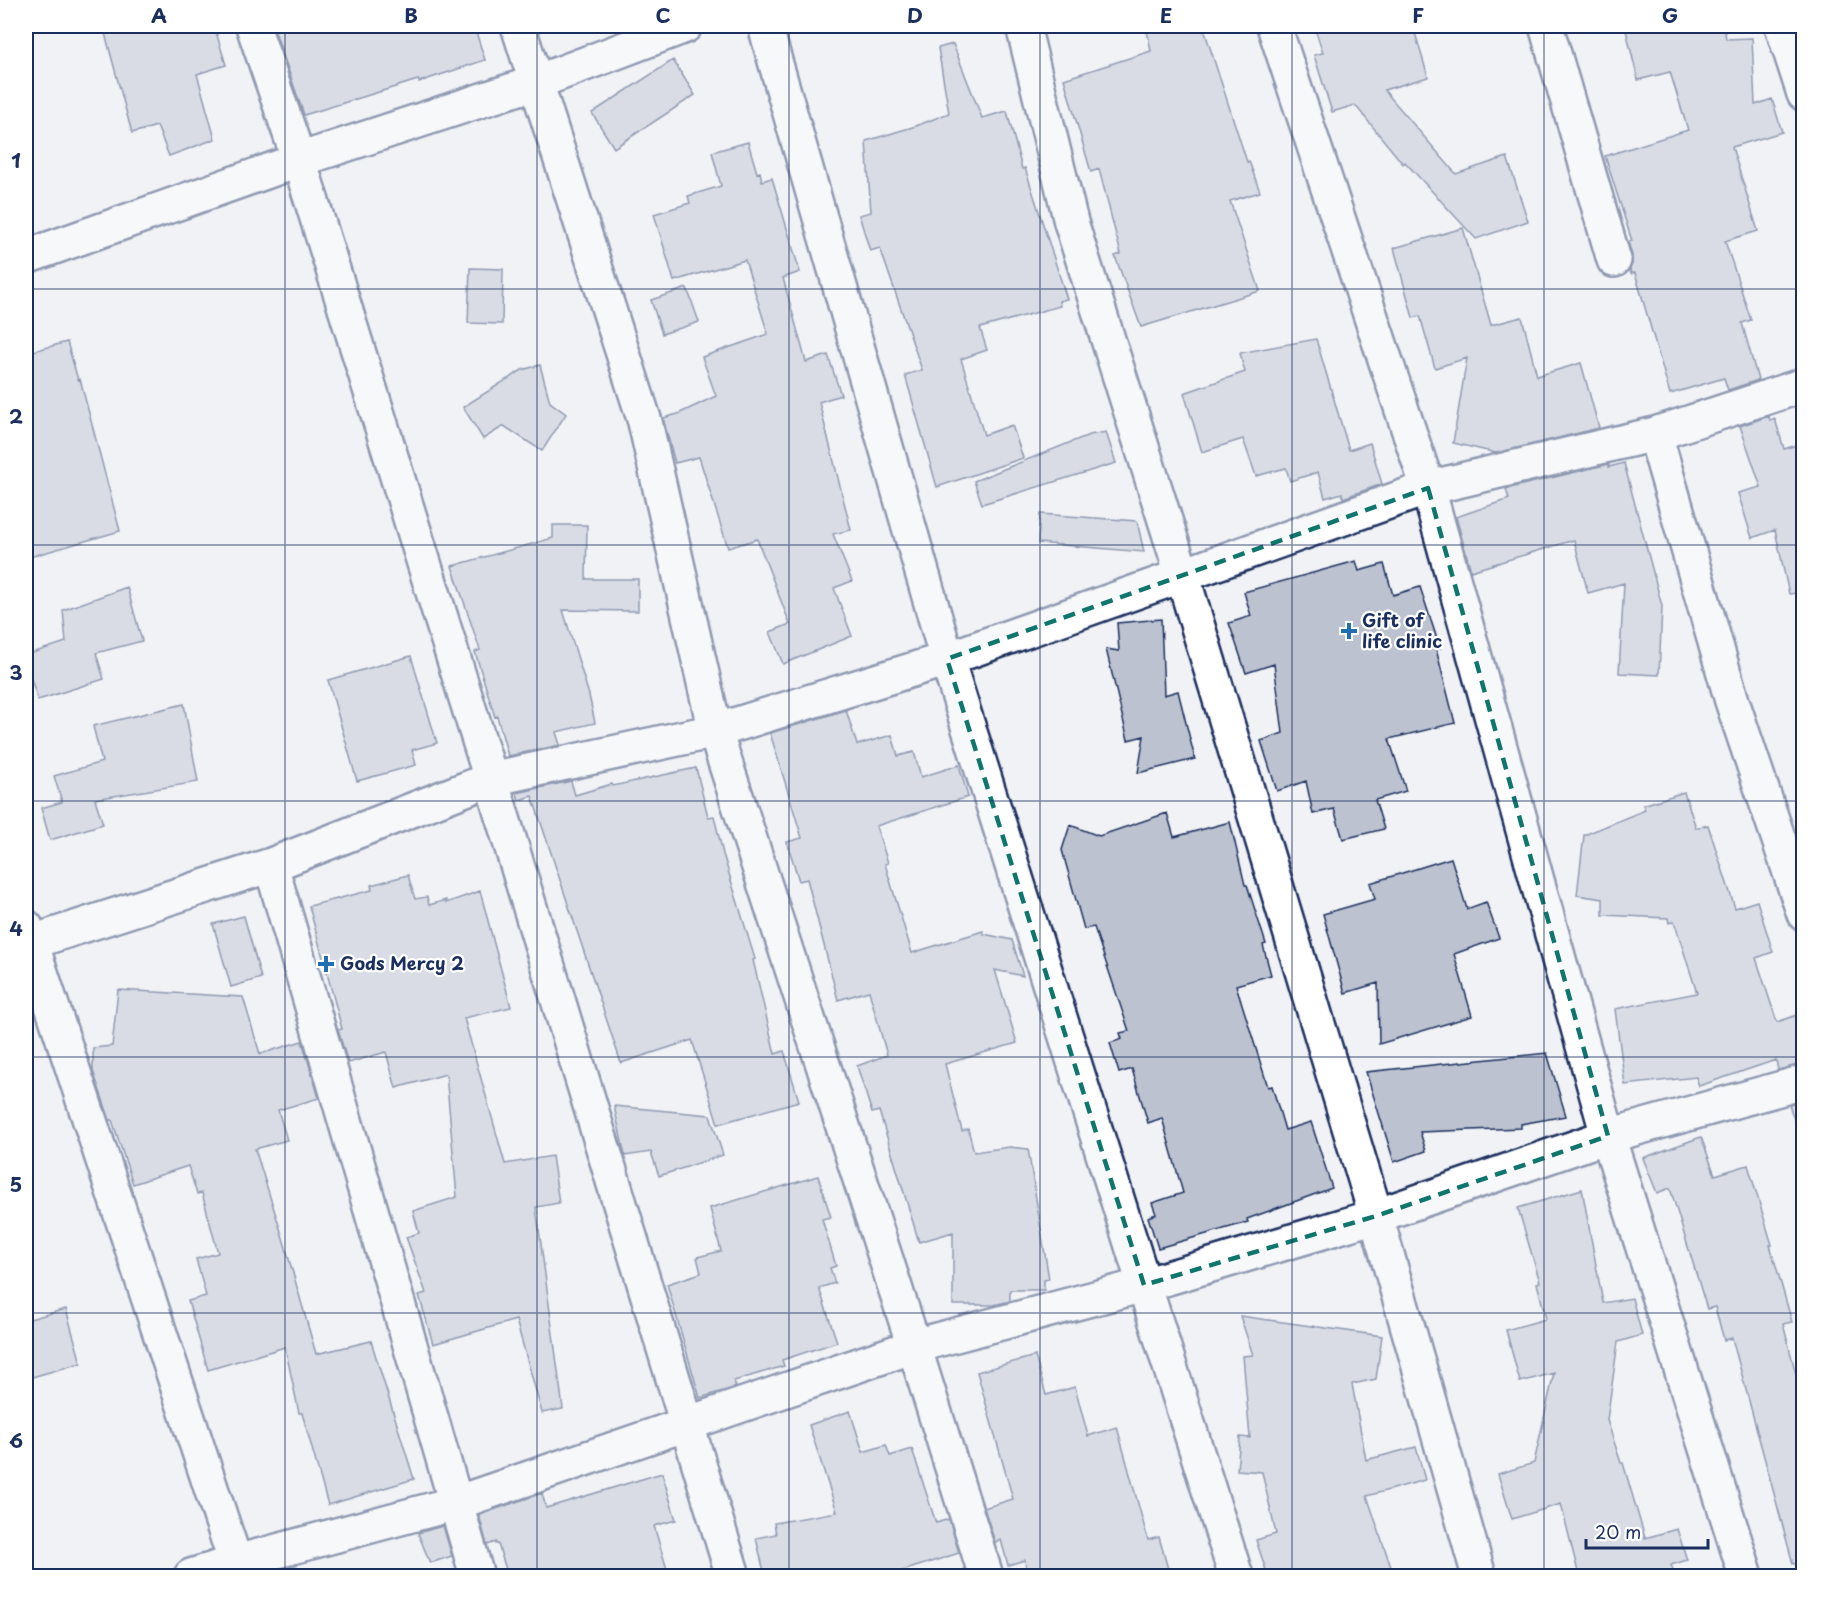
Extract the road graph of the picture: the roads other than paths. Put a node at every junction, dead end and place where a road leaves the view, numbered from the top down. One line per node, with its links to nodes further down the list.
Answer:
1 (253, 26): 11 (street)
2 (518, 26): 9 (street)
3 (685, 26): 9 (street)
4 (765, 26): 18 (street)
5 (1023, 26): 17 (street)
6 (1274, 26): 16 (street)
7 (1546, 26): 13 (street)
8 (1782, 26): 10 (street)
9 (537, 82): 11 (street); 19 (street)
10 (1803, 94)
11 (299, 160): 12 (street); 20 (street)
12 (26, 257)
13 (1614, 260)
14 (1803, 385): 15 (street)
15 (1655, 434): 16 (street); 22 (street)
16 (1428, 488): 17 (street); 25 (street)
17 (1182, 574): 18 (street); 26 (street)
18 (947, 659): 19 (street); 27 (street)
19 (715, 731): 20 (street); 28 (street)
20 (491, 778): 21 (street); 29 (street)
21 (271, 865): 23 (street); 30 (street)
22 (1803, 914)
23 (27, 938): 31 (street)
24 (1803, 1082): 25 (street)
25 (1608, 1136): 26 (street); 38 (street)
26 (1376, 1216): 27 (street); 37 (street)
27 (1144, 1285): 28 (street); 36 (street)
28 (914, 1346): 29 (street); 35 (street)
29 (686, 1424): 30 (street); 34 (street)
30 (456, 1503): 31 (street); 33 (street)
31 (238, 1569): 32 (street)
32 (191, 1576)
33 (477, 1576)
34 (733, 1576)
35 (986, 1576)
36 (1236, 1576)
37 (1479, 1576)
38 (1746, 1576)

